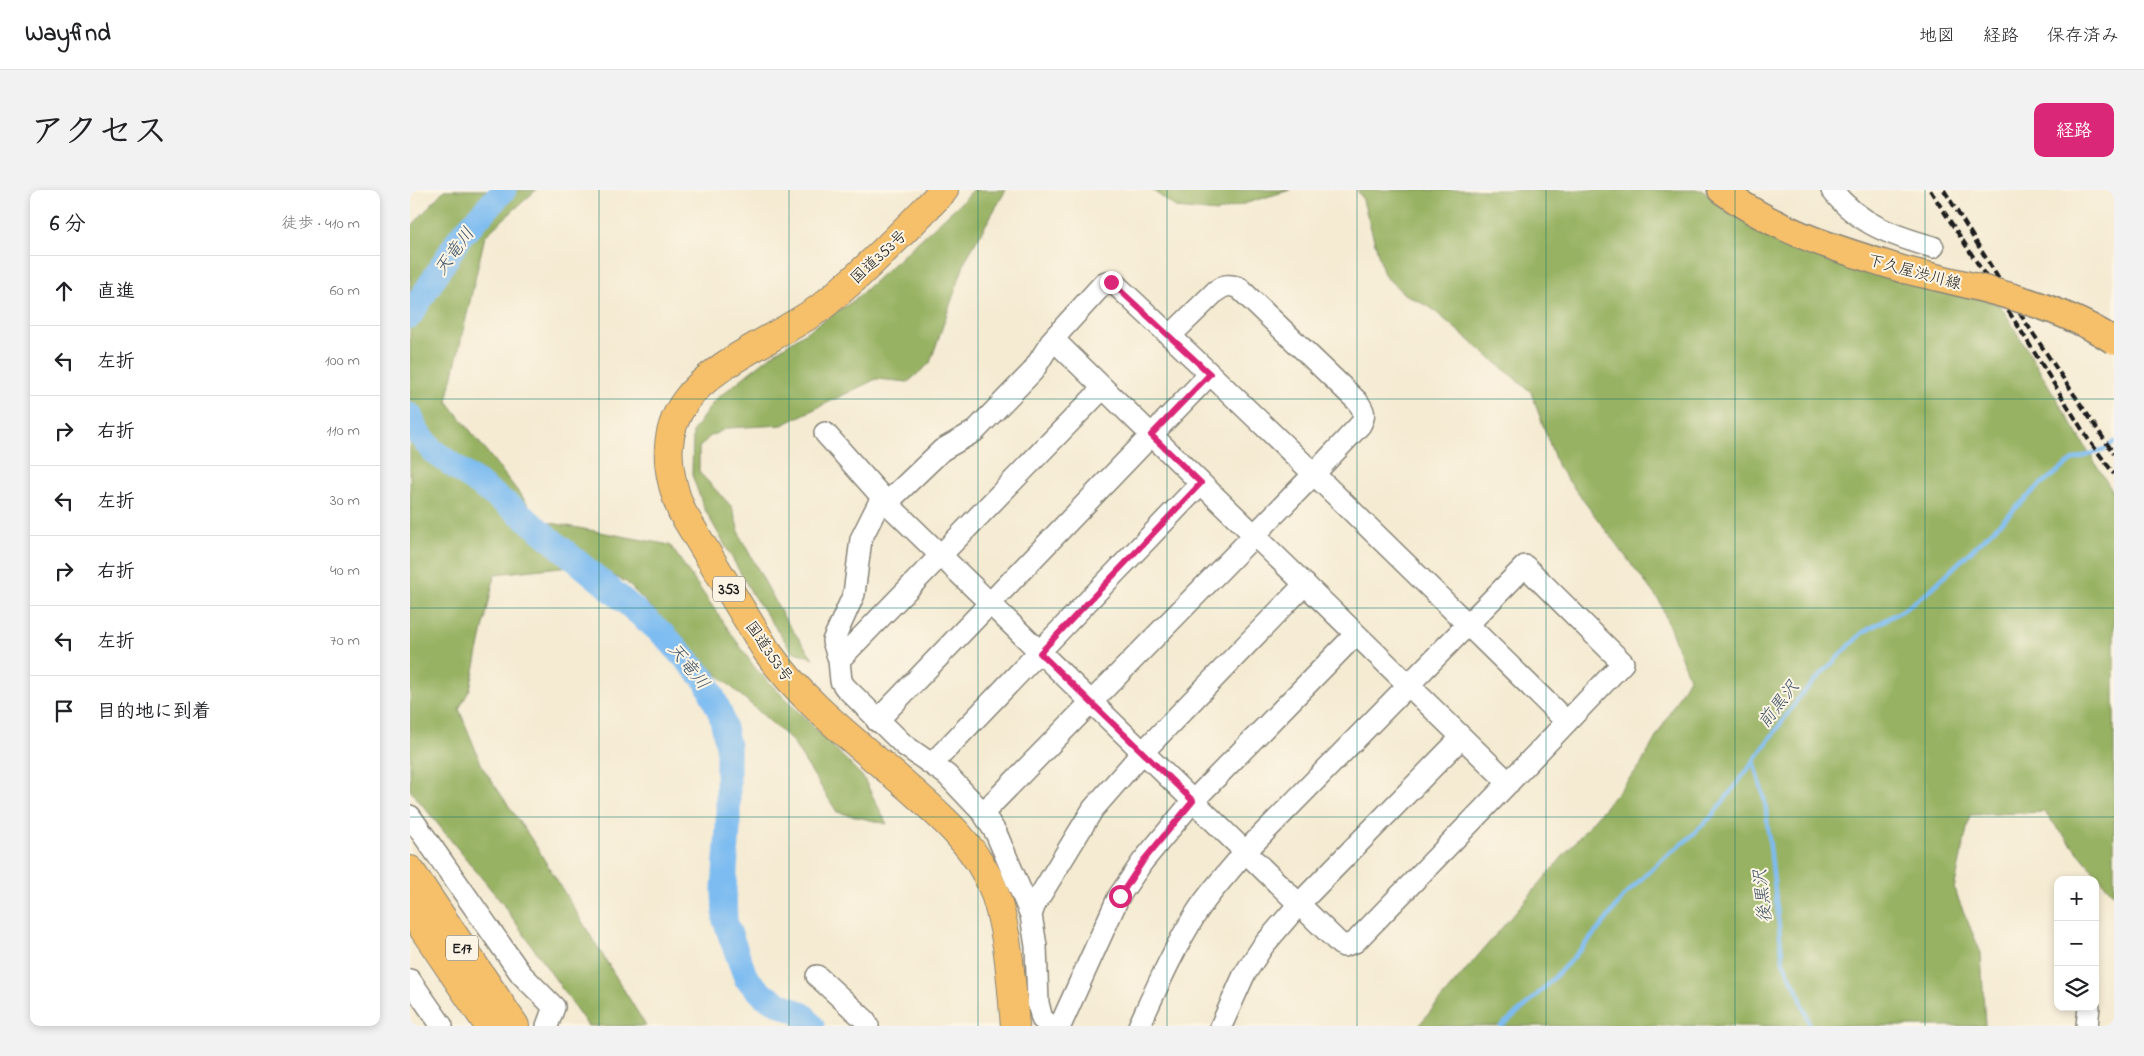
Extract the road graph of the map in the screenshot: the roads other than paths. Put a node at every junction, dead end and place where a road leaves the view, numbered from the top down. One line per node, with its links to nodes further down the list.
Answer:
1 (944, 190): 46 (highway, 国道353号 / 353)
2 (1722, 190): 7 (main road, 下久屋渋川線, bridge)
3 (1832, 190): 4 (street)
4 (1932, 247)
5 (1170, 336): 6 (street); 8 (street); 12 (street)
6 (1053, 339): 9 (street); 15 (street)
7 (2114, 341)
8 (1210, 374): 11 (street); 12 (street)
9 (1103, 388): 11 (street); 15 (street)
10 (825, 433): 21 (street)
11 (1151, 435): 13 (street); 17 (street)
12 (1313, 475): 14 (street); 18 (street)
13 (1201, 483): 14 (street); 20 (street)
14 (1254, 534): 16 (street); 23 (street)
15 (940, 556): 17 (street); 21 (street)
16 (1305, 584): 19 (street); 27 (street)
17 (990, 604): 20 (street); 24 (street)
18 (1468, 624): 22 (street); 25 (street); 25 (street)
19 (1356, 634): 22 (street); 30 (street)
20 (1040, 653): 23 (street); 28 (street)
21 (839, 660): 24 (street)
22 (1408, 685): 26 (street); 33 (street)
23 (1091, 703): 27 (street); 31 (street)
24 (877, 720): 28 (street)
25 (1567, 722): 29 (street)
26 (1462, 737): 29 (street); 35 (street)
27 (1142, 753): 30 (street); 37 (street)
28 (932, 764): 31 (street)
29 (1509, 783): 35 (street)
30 (1193, 801): 33 (street); 48 (street)
31 (983, 813): 37 (street)
32 (410, 816): 41 (street)
33 (1245, 852): 35 (street); 49 (street)
34 (410, 870): 44 (highway, E17)
35 (1299, 904): 50 (street)
36 (410, 909): 43 (highway, E17)
37 (1031, 915): 47 (street)
38 (817, 976): 45 (street)
39 (410, 980): 42 (street)
40 (2089, 1011): 51 (street)
41 (548, 1025)
42 (442, 1026)
43 (489, 1026)
44 (515, 1026)
45 (868, 1026)
46 (1015, 1026)
47 (1052, 1026)
48 (1060, 1026)
49 (1139, 1026)
50 (1221, 1026)
51 (2087, 1026)

